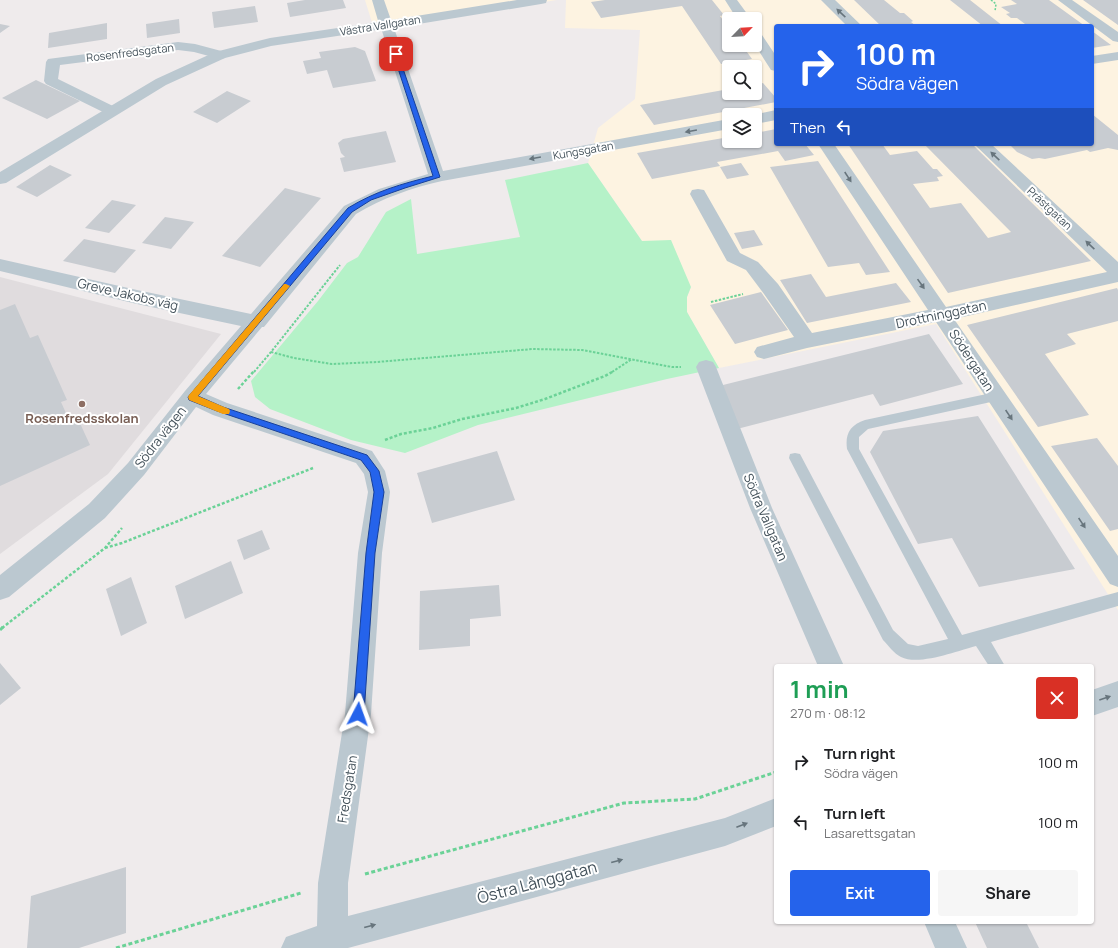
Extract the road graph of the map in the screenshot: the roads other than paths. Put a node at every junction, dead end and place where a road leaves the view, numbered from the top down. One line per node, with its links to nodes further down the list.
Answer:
1 (378, 0): 8 (street)
2 (541, 0): 8 (street, Västra Vallgatan)
3 (731, 0): 6 (street)
4 (827, 0): 7 (street, one-way to 4)
5 (1064, 0): 9 (street)
6 (739, 12)
7 (853, 24)
8 (385, 25): 11 (street, Västra Vallgatan); 21 (street)
9 (1118, 38)
10 (762, 46): 14 (street)
11 (220, 55): 15 (street); 15 (street, Rosenfredsgatan)
12 (1118, 56): 13 (street)
13 (1094, 60)
14 (774, 64)
15 (112, 111): 22 (street)
16 (774, 115): 17 (street)
17 (762, 118)
18 (722, 125): 21 (street, Kungsgatan, one-way to 21)
19 (827, 146): 27 (street, Södergatan, one-way to 27)
20 (984, 146): 25 (street, Prästgatan, one-way to 20)
21 (437, 177): 28 (street, Södra vägen)
22 (0, 179)
23 (698, 194): 29 (street)
24 (0, 264): 28 (street, Greve Jakobs väg)
25 (1118, 272)
26 (1118, 276): 27 (street, Drottninggatan)
27 (942, 314): 29 (street, Drottninggatan); 33 (street, Södergatan)
28 (257, 322): 32 (street, Södra vägen)
29 (808, 341): 30 (street, Drottninggatan)
30 (764, 352)
31 (706, 367): 40 (street, Södra Vallgatan)
32 (192, 397): 36 (street, Södra vägen); 46 (street, Fredsgatan)
33 (996, 397): 35 (street, Södergatan, one-way to 35); 39 (lane)
34 (795, 458): 39 (lane)
35 (1118, 576)
36 (0, 589)
37 (1118, 599): 38 (lane)
38 (980, 638): 39 (lane); 41 (lane)
39 (958, 643)
40 (829, 664)
41 (996, 664)
42 (1118, 694): 43 (street, one-way to 42)
43 (1094, 702)
44 (774, 813): 46 (street, Östra Långgatan, one-way to 44)
45 (940, 924): 48 (street)
46 (332, 942): 47 (street, Östra Långgatan)
47 (297, 948)
48 (951, 948)

